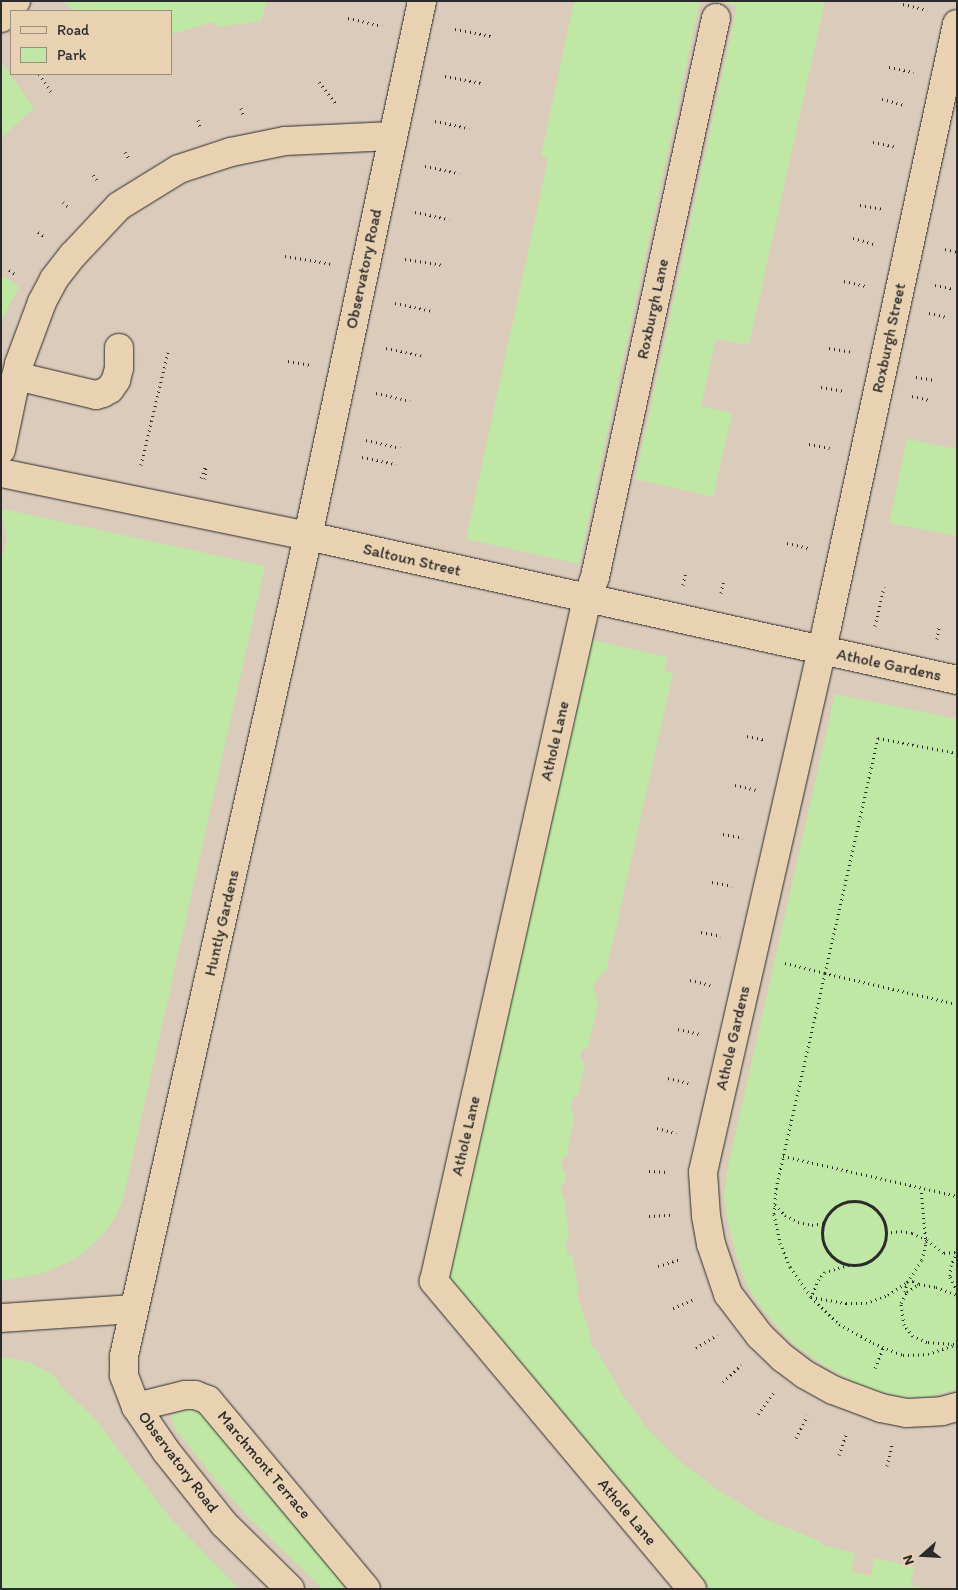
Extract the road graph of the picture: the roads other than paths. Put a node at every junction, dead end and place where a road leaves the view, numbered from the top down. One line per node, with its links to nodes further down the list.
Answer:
1 (422, 1): 4 (street, Observatory Road)
2 (716, 18): 10 (street, Roxburgh Lane)
3 (957, 24): 11 (street, Roxburgh Street)
4 (392, 136): 6 (street); 9 (street, Observatory Road)
5 (119, 348): 6 (street)
6 (16, 376): 7 (street)
7 (1, 450)
8 (1, 473): 9 (street, Saltoun Street)
9 (308, 536): 10 (street, Saltoun Street); 13 (street, Huntly Gardens)
10 (587, 599): 11 (street, Saltoun Street); 19 (street, Athole Lane)
11 (822, 652): 12 (street, Athole Gardens); 16 (street, Athole Gardens)
12 (957, 680)
13 (134, 1310): 14 (street); 15 (street, Observatory Road)
14 (1, 1318)
15 (136, 1407): 17 (street, Observatory Road); 18 (street, Marchmont Terrace)
16 (957, 1407)
17 (290, 1589)
18 (366, 1589)
19 (692, 1589)

